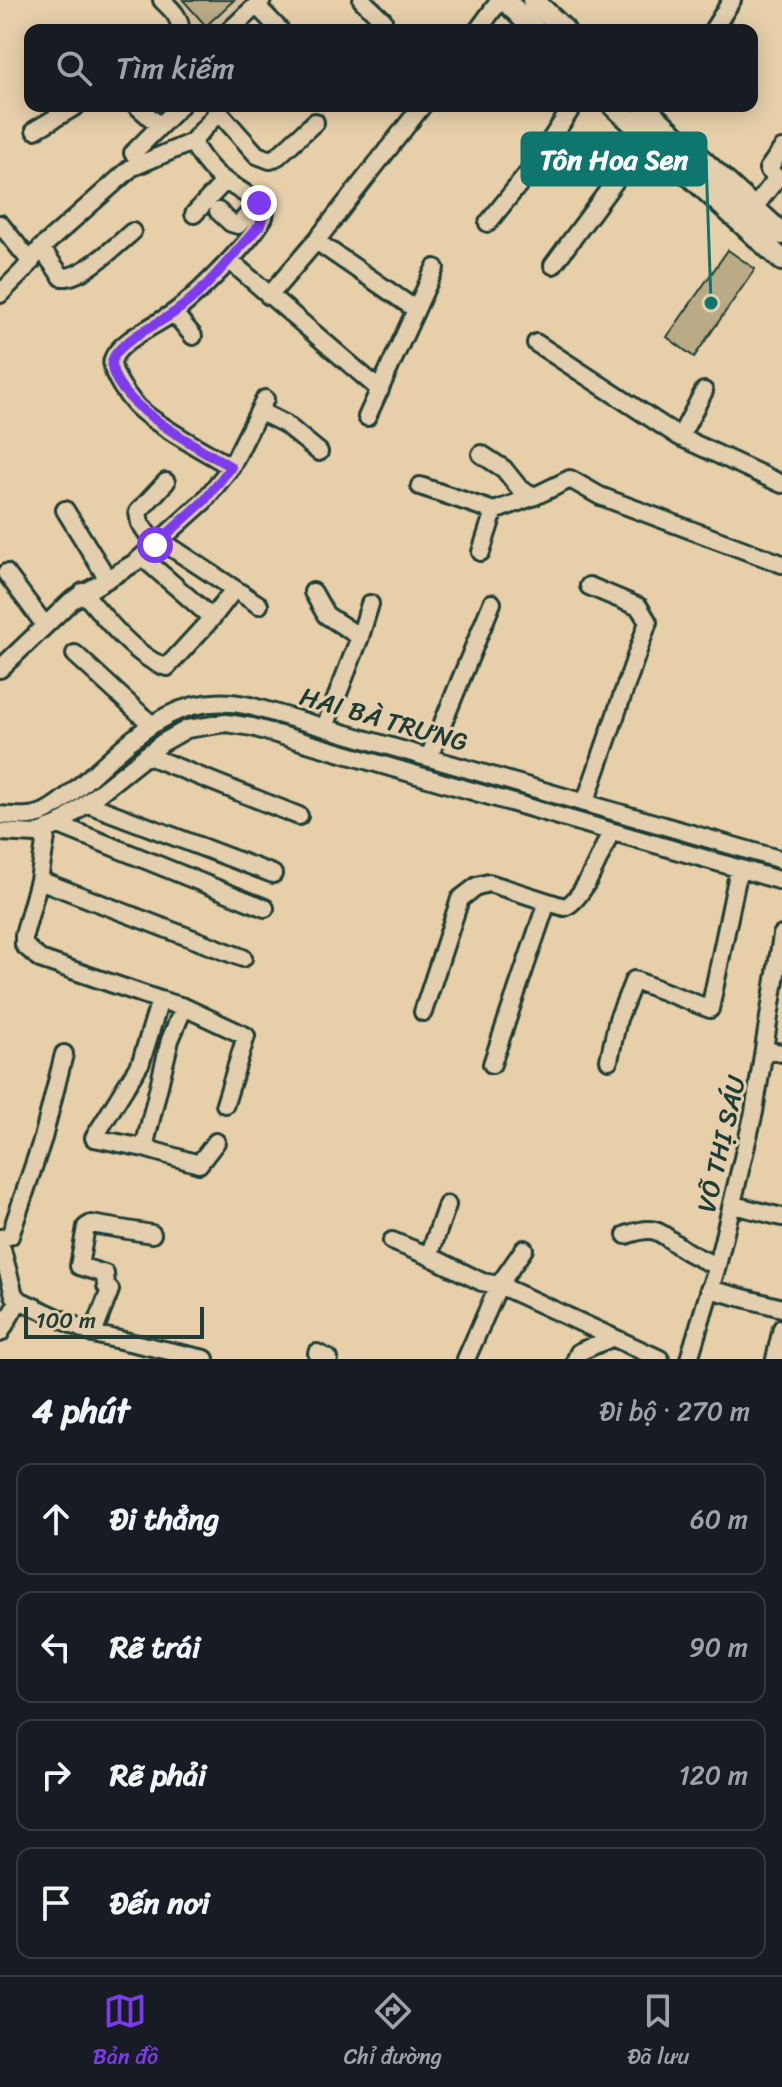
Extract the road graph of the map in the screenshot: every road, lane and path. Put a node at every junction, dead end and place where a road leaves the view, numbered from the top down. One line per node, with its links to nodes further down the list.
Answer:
1 (162, 0): 7 (street)
2 (362, 0): 6 (street)
3 (732, 0): 13 (street)
4 (259, 2): 8 (street); 9 (street)
5 (517, 3): 10 (street); 11 (main road); 12 (main road)
6 (383, 20)
7 (180, 24)
8 (236, 24)
9 (276, 24)
10 (487, 24)
11 (531, 24)
12 (554, 24)
13 (717, 24)
14 (66, 112): 25 (street)
15 (144, 112): 24 (street)
16 (174, 112): 24 (street)
17 (215, 112): 27 (street)
18 (221, 112): 23 (street)
19 (417, 112): 40 (street)
20 (569, 112): 36 (street)
21 (620, 112): 26 (main road)
22 (649, 112): 33 (main road)
23 (315, 122)
24 (160, 126): 29 (street)
25 (35, 130)
26 (647, 138): 42 (main road); 43 (street)
27 (192, 142): 31 (street); 41 (street)
28 (782, 149): 30 (street)
29 (133, 153)
30 (780, 176): 33 (street)
31 (225, 181): 32 (street); 35 (street)
32 (259, 203): 34 (street); 49 (street)
33 (753, 209): 39 (main road)
34 (218, 211)
35 (194, 214)
36 (488, 223)
37 (0, 224): 41 (street)
38 (132, 232): 41 (street)
39 (782, 234)
40 (316, 241): 47 (street); 48 (street)
41 (36, 255): 46 (street)
42 (782, 260)
43 (553, 265)
44 (237, 267): 47 (street)
45 (435, 268): 48 (street)
46 (0, 294)
47 (269, 296): 52 (street)
48 (415, 309): 52 (street)
49 (174, 313): 50 (street); 58 (street)
50 (193, 336)
51 (536, 343): 55 (street)
52 (380, 390): 54 (street)
53 (704, 391): 55 (street)
54 (367, 417)
55 (680, 437): 60 (street)
56 (319, 452): 58 (street)
57 (481, 454): 62 (street)
58 (231, 467): 65 (street)
59 (166, 482): 65 (street)
60 (782, 484)
61 (420, 486): 64 (street)
62 (535, 496): 64 (street); 68 (street)
63 (65, 510): 70 (street)
64 (494, 511): 66 (street)
65 (157, 542): 67 (street); 77 (street)
66 (481, 552)
67 (142, 557): 70 (street); 78 (street)
68 (782, 564)
69 (6, 573): 79 (street)
70 (107, 578): 72 (street)
71 (589, 586): 87 (street)
72 (83, 592): 78 (street); 79 (street)
73 (313, 592): 80 (street)
74 (229, 596): 78 (street)
75 (492, 603): 86 (street)
76 (370, 604): 80 (street)
77 (259, 605)
78 (212, 618)
79 (44, 624): 82 (street)
80 (360, 637): 84 (street)
81 (75, 654): 83 (street)
82 (0, 669)
83 (152, 725): 84 (street, HAI BÀ TRƯNG); 89 (street, HAI BÀ TRƯNG)
84 (325, 727): 86 (street, HAI BÀ TRƯNG)
85 (146, 755): 88 (street, HAI BÀ TRƯNG); 90 (street); 93 (street, HAI BÀ TRƯNG)
86 (429, 757): 87 (street, HAI BÀ TRƯNG)
87 (585, 803): 94 (street, HAI BÀ TRƯNG)
88 (88, 804): 91 (street, HAI BÀ TRƯNG); 96 (street)
89 (0, 815)
90 (299, 816)
91 (53, 828): 92 (street); 97 (street); 100 (street)
92 (0, 832)
93 (611, 832): 95 (street, HAI BÀ TRƯNG); 99 (street)
94 (782, 860)
95 (739, 869): 98 (street, HAI BÀ TRƯNG); 108 (street)
96 (273, 874)
97 (39, 880): 102 (street); 103 (street)
98 (782, 881)
99 (547, 902): 105 (street); 109 (street)
100 (265, 908)
101 (782, 935): 106 (street, VÕ THỊ SÁU)
102 (243, 958)
103 (160, 1000): 104 (street); 112 (street)
104 (184, 1007): 110 (street); 112 (street)
105 (423, 1012)
106 (774, 1052): 114 (street, VÕ THỊ SÁU)
107 (64, 1054): 118 (street)
108 (609, 1060)
109 (492, 1064)
110 (225, 1104)
111 (216, 1142): 112 (street)
112 (144, 1148)
113 (447, 1205): 121 (street)
114 (733, 1205): 115 (street); 122 (street, VÕ THỊ SÁU)
115 (782, 1217)
116 (152, 1234): 129 (street)
117 (626, 1235): 122 (street)
118 (0, 1240): 125 (street)
119 (392, 1241): 121 (street)
120 (524, 1249): 123 (street)
121 (429, 1256): 123 (street)
122 (717, 1266): 124 (street, VÕ THỊ SÁU)
123 (499, 1285): 130 (street); 132 (street)
124 (709, 1289): 126 (street); 135 (street, VÕ THỊ SÁU)
125 (19, 1300): 128 (street); 129 (street)
126 (782, 1308)
127 (782, 1328): 136 (street)
128 (0, 1333)
129 (93, 1334): 131 (street)
130 (611, 1338): 133 (street); 134 (street)
131 (205, 1359)
132 (466, 1359)
133 (576, 1359)
134 (660, 1359)
135 (689, 1359)
136 (775, 1359)

